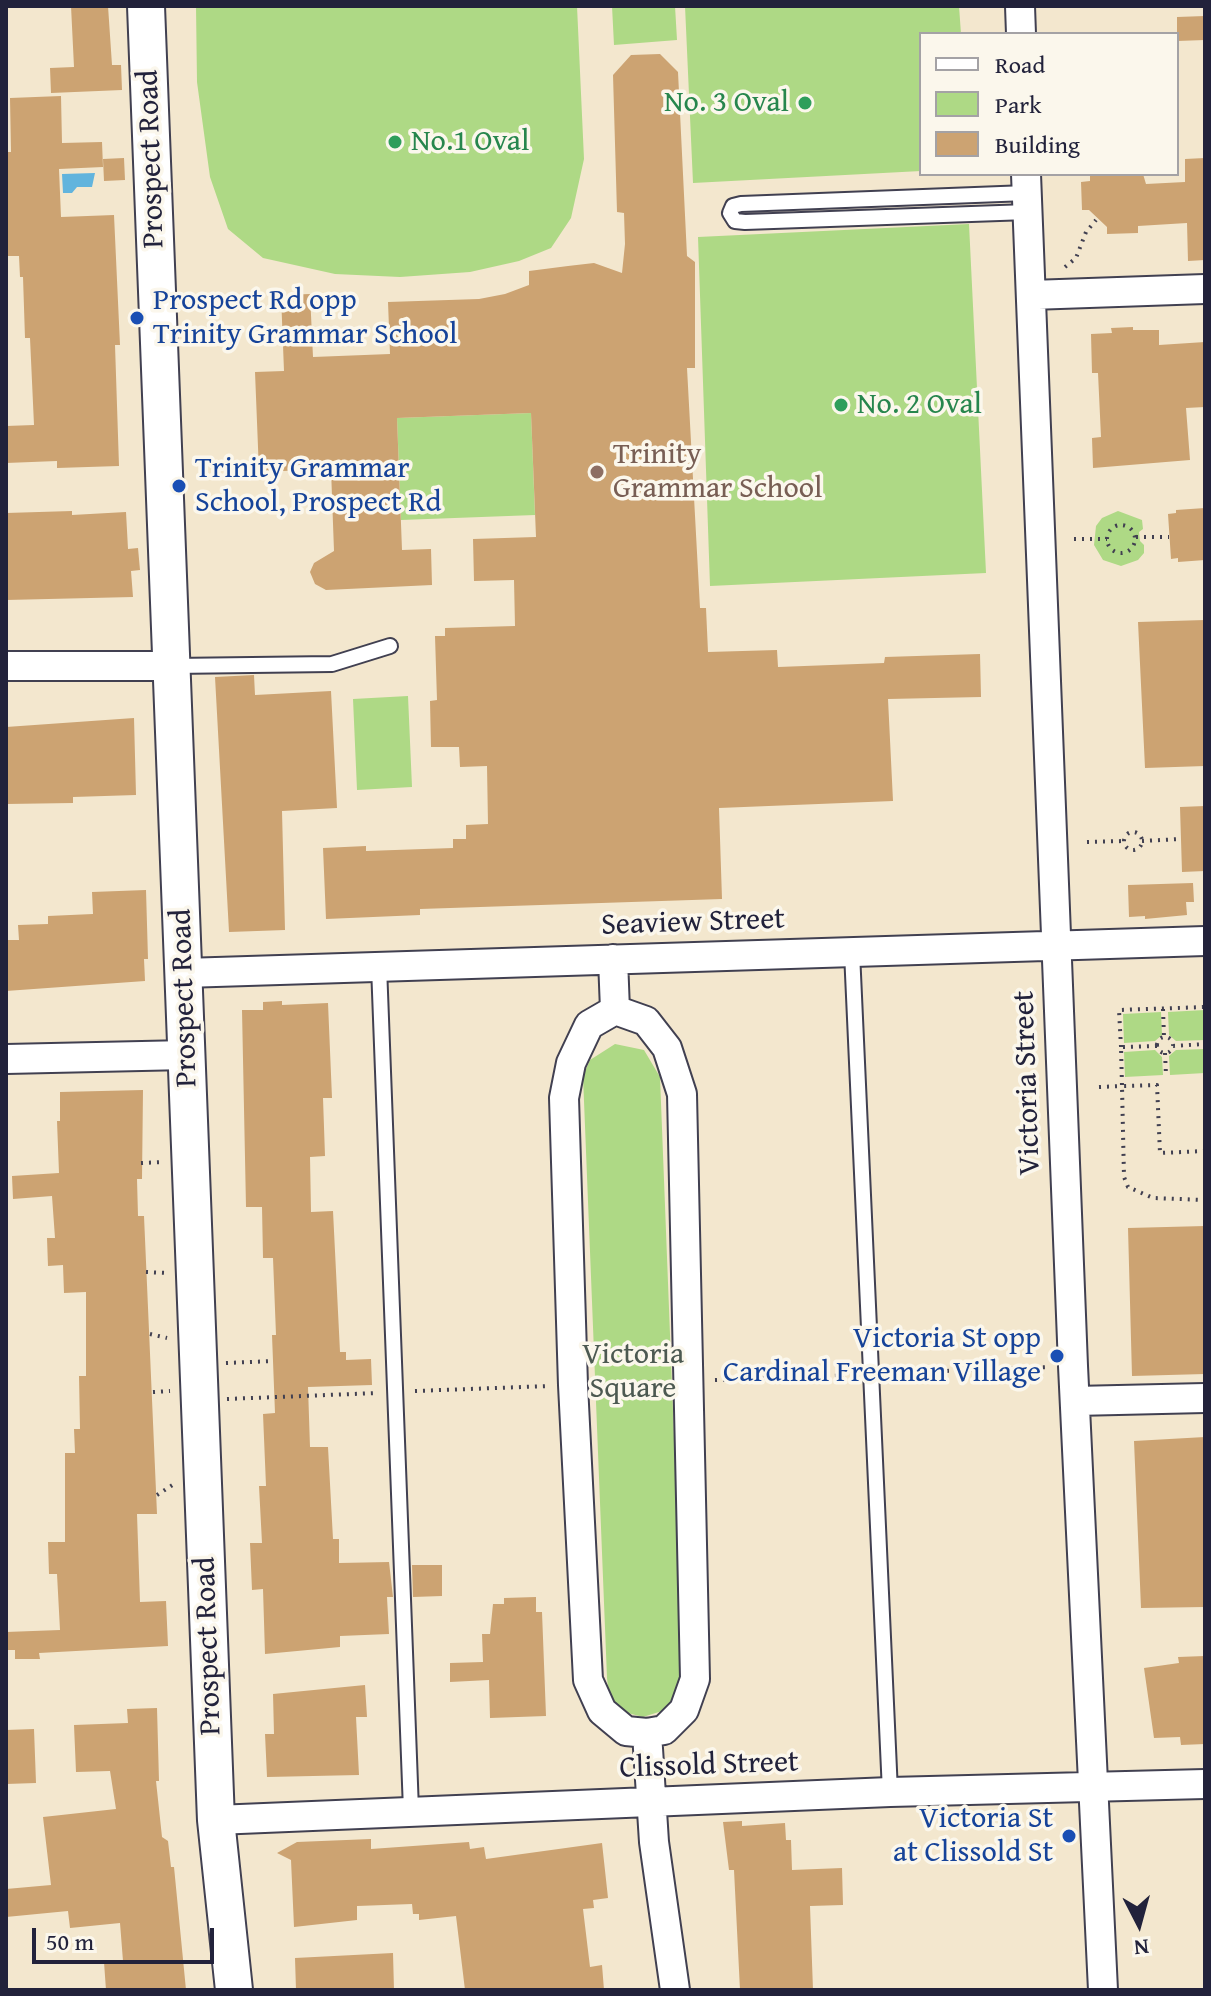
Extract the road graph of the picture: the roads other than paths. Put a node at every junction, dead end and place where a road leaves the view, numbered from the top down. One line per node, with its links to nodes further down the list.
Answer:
1 (146, 6): 9 (street, Prospect Road)
2 (1020, 6): 3 (street)
3 (1021, 32)
4 (1027, 193): 4 (lane); 6 (street, Victoria Street)
5 (1205, 289): 6 (street)
6 (1031, 295): 11 (street, Victoria Street)
7 (390, 646): 9 (lane)
8 (6, 666): 9 (street)
9 (172, 666): 15 (street, Prospect Road)
10 (1205, 941): 11 (street, Seaview Street)
11 (1057, 947): 12 (street, Seaview Street); 20 (street, Victoria Street)
12 (852, 952): 13 (street, Seaview Street); 24 (lane)
13 (613, 959): 14 (street, Seaview Street); 16 (street)
14 (379, 966): 15 (street, Seaview Street); 26 (lane)
15 (184, 973): 17 (street, Prospect Road)
16 (615, 1010): 21 (street); 21 (street)
17 (187, 1055): 18 (street); 27 (street, Prospect Road)
18 (6, 1059)
19 (1205, 1398): 20 (street)
20 (1075, 1401): 23 (street, Victoria Street)
21 (647, 1733): 25 (street)
22 (1205, 1784): 23 (street, Clissold Street)
23 (1093, 1787): 24 (street, Clissold Street); 30 (street, Victoria Street)
24 (890, 1792): 25 (street, Clissold Street)
25 (650, 1803): 26 (street, Clissold Street); 29 (street)
26 (411, 1810): 27 (street, Clissold Street)
27 (216, 1820): 28 (street, Prospect Road)
28 (234, 1990)
29 (675, 1990)
30 (1103, 1990)

